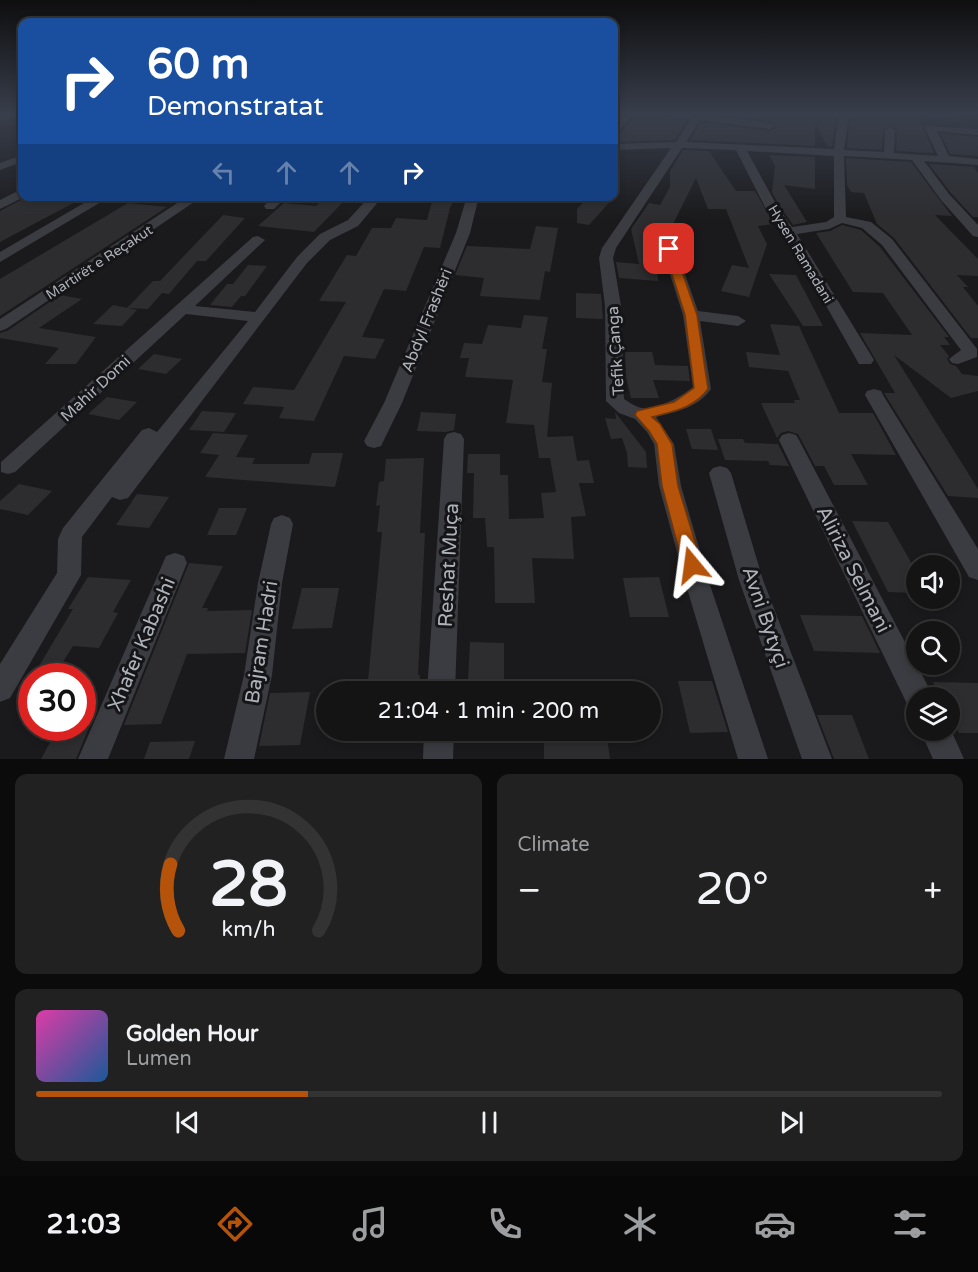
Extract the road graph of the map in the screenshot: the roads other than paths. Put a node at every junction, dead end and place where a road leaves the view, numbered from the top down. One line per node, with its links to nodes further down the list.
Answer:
1 (676, 148): 39 (street, Tefik Çanga)
2 (741, 148): 25 (street, Hysen Ramadani)
3 (821, 148): 7 (street)
4 (839, 148): 7 (street)
5 (889, 148): 9 (street)
6 (940, 148): 12 (street)
7 (839, 152): 9 (street); 24 (street)
8 (0, 155): 11 (street)
9 (889, 155): 10 (street)
10 (915, 157): 12 (street); 26 (street)
11 (18, 158)
12 (945, 159): 14 (street)
13 (18, 160): 15 (street)
14 (977, 163)
15 (0, 167)
16 (18, 196): 22 (street)
17 (97, 201): 29 (street)
18 (189, 201): 34 (street, Martirët e Reçakut)
19 (276, 201): 23 (street)
20 (373, 201): 32 (street)
21 (471, 201): 42 (street, Abdyl Frashëri)
22 (0, 205)
23 (270, 206)
24 (840, 219): 25 (street); 35 (street)
25 (788, 231): 36 (street, Hysen Ramadani)
26 (978, 233)
27 (258, 240): 30 (street, Mahir Domi)
28 (669, 249): 31 (street)
29 (0, 258)
30 (182, 309): 32 (street); 43 (street, Mahir Domi)
31 (691, 315): 33 (street); 39 (street)
32 (257, 317): 45 (street)
33 (738, 321)
34 (0, 326)
35 (958, 359)
36 (865, 360)
37 (187, 387): 51 (street)
38 (874, 395): 48 (street)
39 (642, 415): 57 (street, Tefik Çanga)
40 (454, 439): 49 (street, Reshat Muça)
41 (789, 440): 50 (street, Aliriza Selmani)
42 (374, 441)
43 (8, 467)
44 (720, 473): 58 (street, Avni Bytyçi)
45 (120, 492)
46 (282, 524): 55 (street, Bajram Hadri)
47 (175, 563): 54 (street, Xhafer Kabashi)
48 (978, 570)
49 (442, 681)
50 (913, 687)
51 (0, 689)
52 (439, 741): 56 (street)
53 (940, 741): 59 (street)
54 (93, 759)
55 (239, 759)
56 (438, 759)
57 (753, 759)
58 (817, 759)
59 (949, 759)

